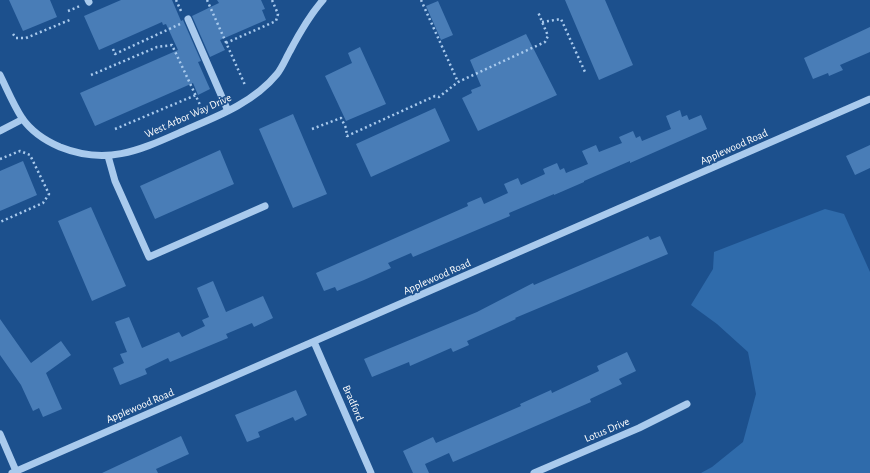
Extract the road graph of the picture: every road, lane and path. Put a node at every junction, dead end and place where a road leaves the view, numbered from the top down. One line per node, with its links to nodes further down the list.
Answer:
1 (176, 0): 7 (path)
2 (207, 0): 12 (path)
3 (272, 0): 12 (path)
4 (322, 0): 22 (street, West Arbor Way Drive)
5 (421, 0): 17 (path)
6 (538, 12): 10 (path)
7 (185, 16): 22 (street)
8 (72, 19): 11 (path)
9 (178, 20): 13 (path)
10 (542, 22): 14 (path); 17 (path)
11 (13, 34)
12 (226, 43): 18 (path)
13 (113, 49)
14 (585, 72)
15 (91, 74): 19 (path)
16 (0, 75): 23 (street)
17 (458, 82): 25 (path)
18 (245, 85)
19 (196, 95): 21 (path); 24 (path)
20 (870, 98): 31 (street, Applewood Road)
21 (202, 109)
22 (228, 111): 27 (street, West Arbor Way Drive)
23 (23, 119): 26 (street); 27 (street, West Arbor Way Drive)
24 (115, 129)
25 (312, 129)
26 (0, 131)
27 (108, 156): 29 (street)
28 (0, 159): 30 (path)
29 (265, 206)
30 (0, 222)
31 (314, 342): 34 (street, Applewood Road); 35 (street, Bradford)
32 (687, 404): 36 (street, Lotus Drive)
33 (0, 434): 34 (street)
34 (14, 472)
35 (371, 473)
36 (534, 473)

